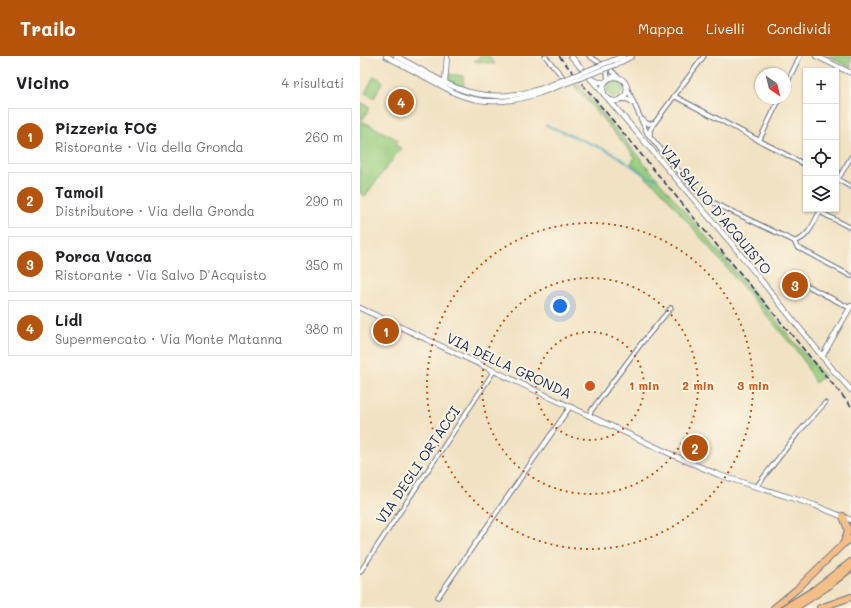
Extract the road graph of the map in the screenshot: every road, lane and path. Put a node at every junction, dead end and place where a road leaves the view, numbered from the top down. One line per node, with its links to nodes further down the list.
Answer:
1 (386, 56): 22 (street)
2 (396, 56): 20 (street)
3 (447, 56): 20 (street)
4 (545, 56): 17 (street)
5 (571, 56): 14 (street)
6 (590, 56): 12 (street)
7 (623, 56): 13 (street)
8 (632, 56): 13 (street)
9 (704, 56): 24 (street)
10 (800, 56): 16 (street)
11 (816, 56): 15 (street)
12 (600, 63)
13 (615, 63): 22 (street, bridge)
14 (583, 70)
15 (851, 74)
16 (791, 75)
17 (562, 76)
18 (619, 78): 19 (street, VIA SALVO D'ACQUISTO); 19 (street); 21 (street)
19 (606, 81): 23 (street); 23 (street, VIA SALVO D'ACQUISTO)
20 (445, 82): 22 (street)
21 (626, 85): 26 (street); 27 (street)
22 (540, 91)
23 (604, 94): 25 (street, VIA SALVO D'ACQUISTO)
24 (674, 96): 31 (street); 33 (street)
25 (609, 100): 26 (street); 29 (street, VIA SALVO D'ACQUISTO)
26 (621, 100): 27 (street); 29 (street)
27 (634, 104): 30 (street)
28 (777, 104): 33 (street)
29 (621, 115): 48 (street, VIA SALVO D'ACQUISTO)
30 (641, 118): 31 (street); 32 (street)
31 (655, 122): 32 (street)
32 (650, 136): 42 (street)
33 (759, 141): 35 (street)
34 (851, 157): 36 (street)
35 (803, 163)
36 (839, 178)
37 (839, 182): 38 (street)
38 (851, 187)
39 (820, 212): 42 (street)
40 (824, 212): 41 (street)
41 (851, 228)
42 (794, 241): 43 (street)
43 (851, 276)
44 (802, 283): 45 (street)
45 (850, 307): 48 (street)
46 (360, 308): 49 (street, VIA DELLA GRONDA)
47 (671, 308): 53 (street)
48 (822, 357): 50 (street, VIA SALVO D'ACQUISTO)
49 (494, 371): 52 (street, VIA DELLA GRONDA); 61 (street, VIA DEGLI ORTACCI)
50 (851, 390)
51 (824, 403): 54 (street)
52 (570, 407): 53 (street, VIA DELLA GRONDA); 62 (street)
53 (589, 416): 54 (street, VIA DELLA GRONDA)
54 (756, 487): 55 (street, VIA DELLA GRONDA)
55 (843, 516): 56 (street, VIA DELLA GRONDA); 58 (highway)
56 (851, 520)
57 (851, 539): 58 (highway)
58 (843, 544): 64 (highway)
59 (851, 562): 65 (highway)
60 (851, 568): 66 (highway)
61 (360, 572)
62 (438, 596)
63 (851, 597): 67 (highway)
64 (774, 608)
65 (785, 608)
66 (794, 608)
67 (820, 608)

